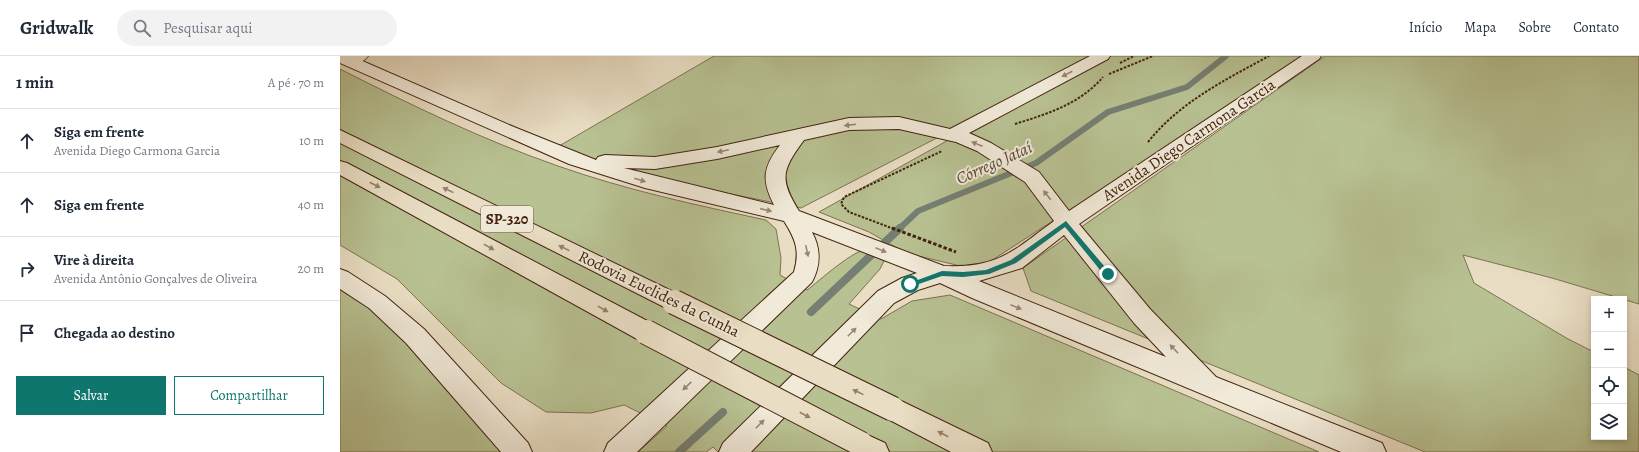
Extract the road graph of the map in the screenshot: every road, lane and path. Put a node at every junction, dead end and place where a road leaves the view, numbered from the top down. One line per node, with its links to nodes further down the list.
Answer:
1 (1102, 56): 7 (main road, one-way to 7)
2 (1153, 56): 6 (path)
3 (1269, 56): 10 (path)
4 (1313, 56): 15 (main road, Avenida Diego Carmona Garcia)
5 (350, 58): 11 (main road)
6 (1010, 126)
7 (952, 135): 9 (main road, one-way to 9); 15 (main road, one-way to 7)
8 (340, 136): 24 (highway, Rodovia Euclides da Cunha / SP-320, one-way to 8, bridge)
9 (797, 136): 11 (main road, one-way to 11); 13 (main road)
10 (1147, 144)
11 (576, 160): 13 (main road, one-way to 13)
12 (340, 167): 20 (highway, SP-320, one-way to 20, bridge)
13 (792, 216): 17 (main road, one-way to 17); 22 (main road, one-way to 22)
14 (874, 222): 16 (path)
15 (1066, 224): 17 (main road, Avenida Diego Carmona Garcia); 19 (main road, one-way to 15)
16 (959, 254)
17 (942, 274): 19 (main road, one-way to 19); 23 (main road, one-way to 17)
18 (340, 278): 21 (main road)
19 (1211, 387): 25 (main road)
20 (868, 448)
21 (518, 452)
22 (618, 452)
23 (733, 452)
24 (978, 452)
25 (1372, 452)

